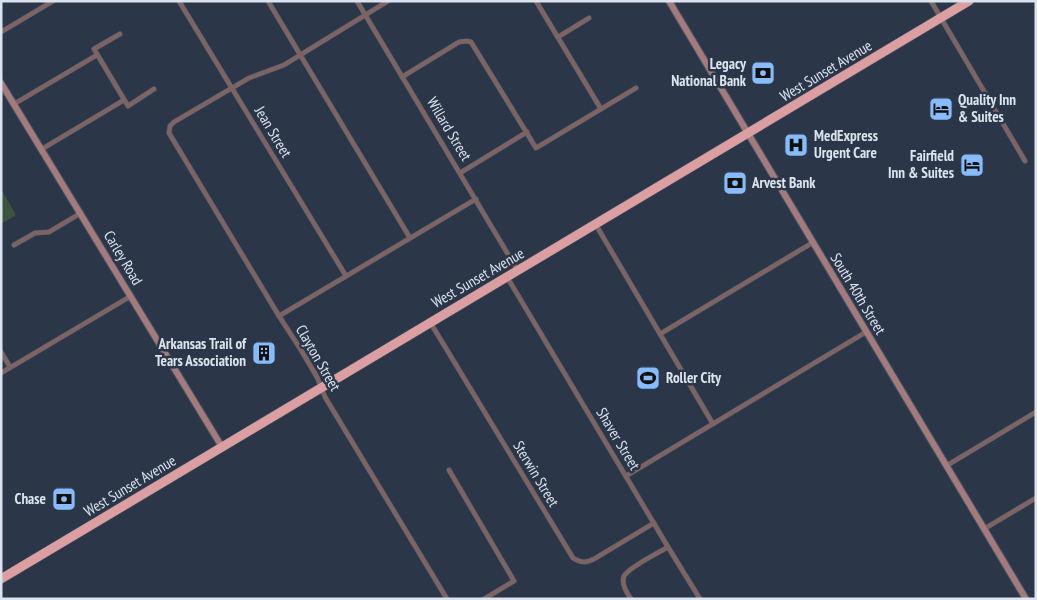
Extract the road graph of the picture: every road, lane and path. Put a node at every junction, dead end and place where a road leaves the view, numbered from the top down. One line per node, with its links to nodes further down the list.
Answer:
1 (54, 1): 13 (street)
2 (179, 1): 20 (street, Jean Street)
3 (268, 1): 17 (street)
4 (357, 1): 10 (street, Willard Street)
5 (388, 1): 10 (street)
6 (536, 1): 15 (street)
7 (668, 1): 27 (street, South 40th Street)
8 (931, 1): 12 (street)
9 (969, 1): 12 (highway, West Sunset Avenue)
10 (365, 15): 17 (street); 18 (street, Willard Street)
11 (589, 18): 15 (street)
12 (941, 18): 27 (highway, West Sunset Avenue); 29 (street)
13 (1, 32)
14 (120, 34): 16 (street)
15 (558, 37): 25 (street)
16 (97, 55): 23 (street); 24 (street)
17 (300, 55): 20 (street); 34 (street)
18 (402, 77): 26 (street); 30 (street, Willard Street)
19 (1, 83): 24 (street, Carley Road)
20 (231, 88): 38 (street, Jean Street); 41 (street, Clayton Street)
21 (636, 88): 25 (street)
22 (154, 90): 23 (street)
23 (124, 100): 28 (street)
24 (14, 104): 28 (street, Carley Road)
25 (601, 109): 26 (street)
26 (527, 132): 30 (street)
27 (747, 134): 33 (highway, West Sunset Avenue); 35 (street, South 40th Street)
28 (42, 149): 32 (street, Carley Road)
29 (1024, 161)
30 (460, 173): 31 (street, Willard Street)
31 (476, 199): 34 (street); 37 (street, Willard Street)
32 (81, 213): 36 (street); 40 (street, Carley Road)
33 (596, 225): 37 (highway, West Sunset Avenue); 44 (street)
34 (410, 238): 38 (street)
35 (812, 242): 43 (street, South 40th Street); 44 (street)
36 (14, 245)
37 (518, 271): 39 (highway, West Sunset Avenue)
38 (346, 276): 41 (street)
39 (507, 278): 42 (highway, West Sunset Avenue); 54 (street, Shaver Street)
40 (131, 296): 46 (street); 51 (street, Carley Road)
41 (279, 316): 48 (street, Clayton Street)
42 (430, 322): 48 (highway, West Sunset Avenue); 56 (street, Sterwin Street)
43 (866, 332): 50 (street); 52 (street, South 40th Street)
44 (660, 334): 50 (street)
45 (1, 352): 46 (street)
46 (10, 367): 47 (street)
47 (1, 373)
48 (321, 388): 51 (highway, West Sunset Avenue); 60 (street, Clayton Street)
49 (1036, 412): 52 (street)
50 (714, 424): 54 (street)
51 (222, 447): 59 (highway, West Sunset Avenue)
52 (946, 466): 57 (street, South 40th Street)
53 (449, 470): 61 (street)
54 (626, 476): 56 (street, Shaver Street)
55 (1036, 498): 57 (street)
56 (654, 523): 58 (street, Shaver Street)
57 (984, 529): 64 (street, South 40th Street)
58 (668, 547): 62 (street); 63 (street, Shaver Street)
59 (1, 579)
60 (447, 599)
61 (484, 599)
62 (631, 599)
63 (700, 599)
64 (1026, 599)

